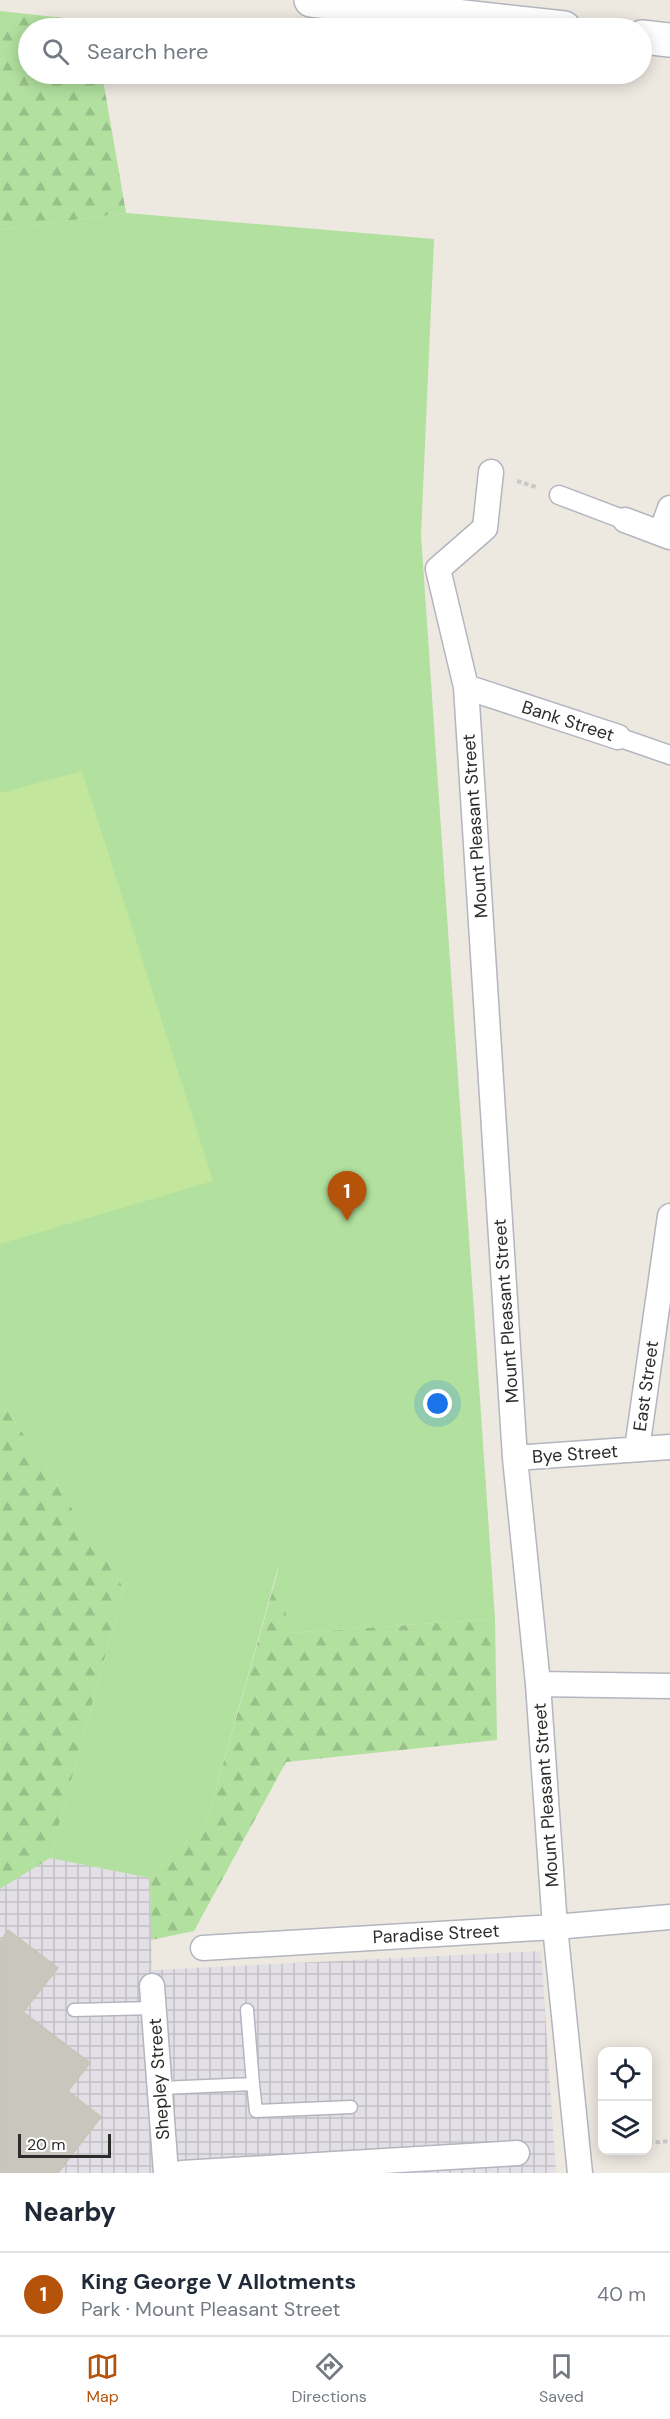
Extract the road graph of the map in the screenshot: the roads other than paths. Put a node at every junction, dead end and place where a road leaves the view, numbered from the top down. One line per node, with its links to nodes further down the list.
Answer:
1 (311, 0): 2 (main road)
2 (505, 11): 3 (main road)
3 (529, 18)
4 (652, 38): 5 (main road)
5 (670, 40)
6 (491, 472): 11 (street, Mount Pleasant Street)
7 (559, 495): 9 (street)
8 (670, 508): 10 (street)
9 (625, 520): 10 (street)
10 (666, 535)
11 (466, 687): 12 (street, Bank Street); 18 (street, Mount Pleasant Street)
12 (618, 737): 13 (street, Bank Street)
13 (670, 755)
14 (670, 1216): 15 (street, East Street)
15 (668, 1244): 17 (street, East Street)
16 (670, 1447): 17 (street, Bye Street)
17 (637, 1449): 18 (street, Bye Street)
18 (516, 1458): 19 (street, Mount Pleasant Street)
19 (538, 1684): 20 (street); 22 (street, Mount Pleasant Street)
20 (670, 1686)
21 (670, 1917): 22 (street, Paradise Street)
22 (555, 1927): 23 (street, Paradise Street); 33 (street, Mount Pleasant Street)
23 (203, 1948)
24 (153, 1996): 25 (lane); 28 (street, Shepley Street)
25 (74, 2010)
26 (247, 2010): 27 (lane)
27 (253, 2084): 28 (lane); 29 (lane)
28 (160, 2088): 31 (street, Shepley Street)
29 (351, 2107)
30 (517, 2153): 32 (street)
31 (166, 2173)
32 (182, 2173)
33 (580, 2173)

